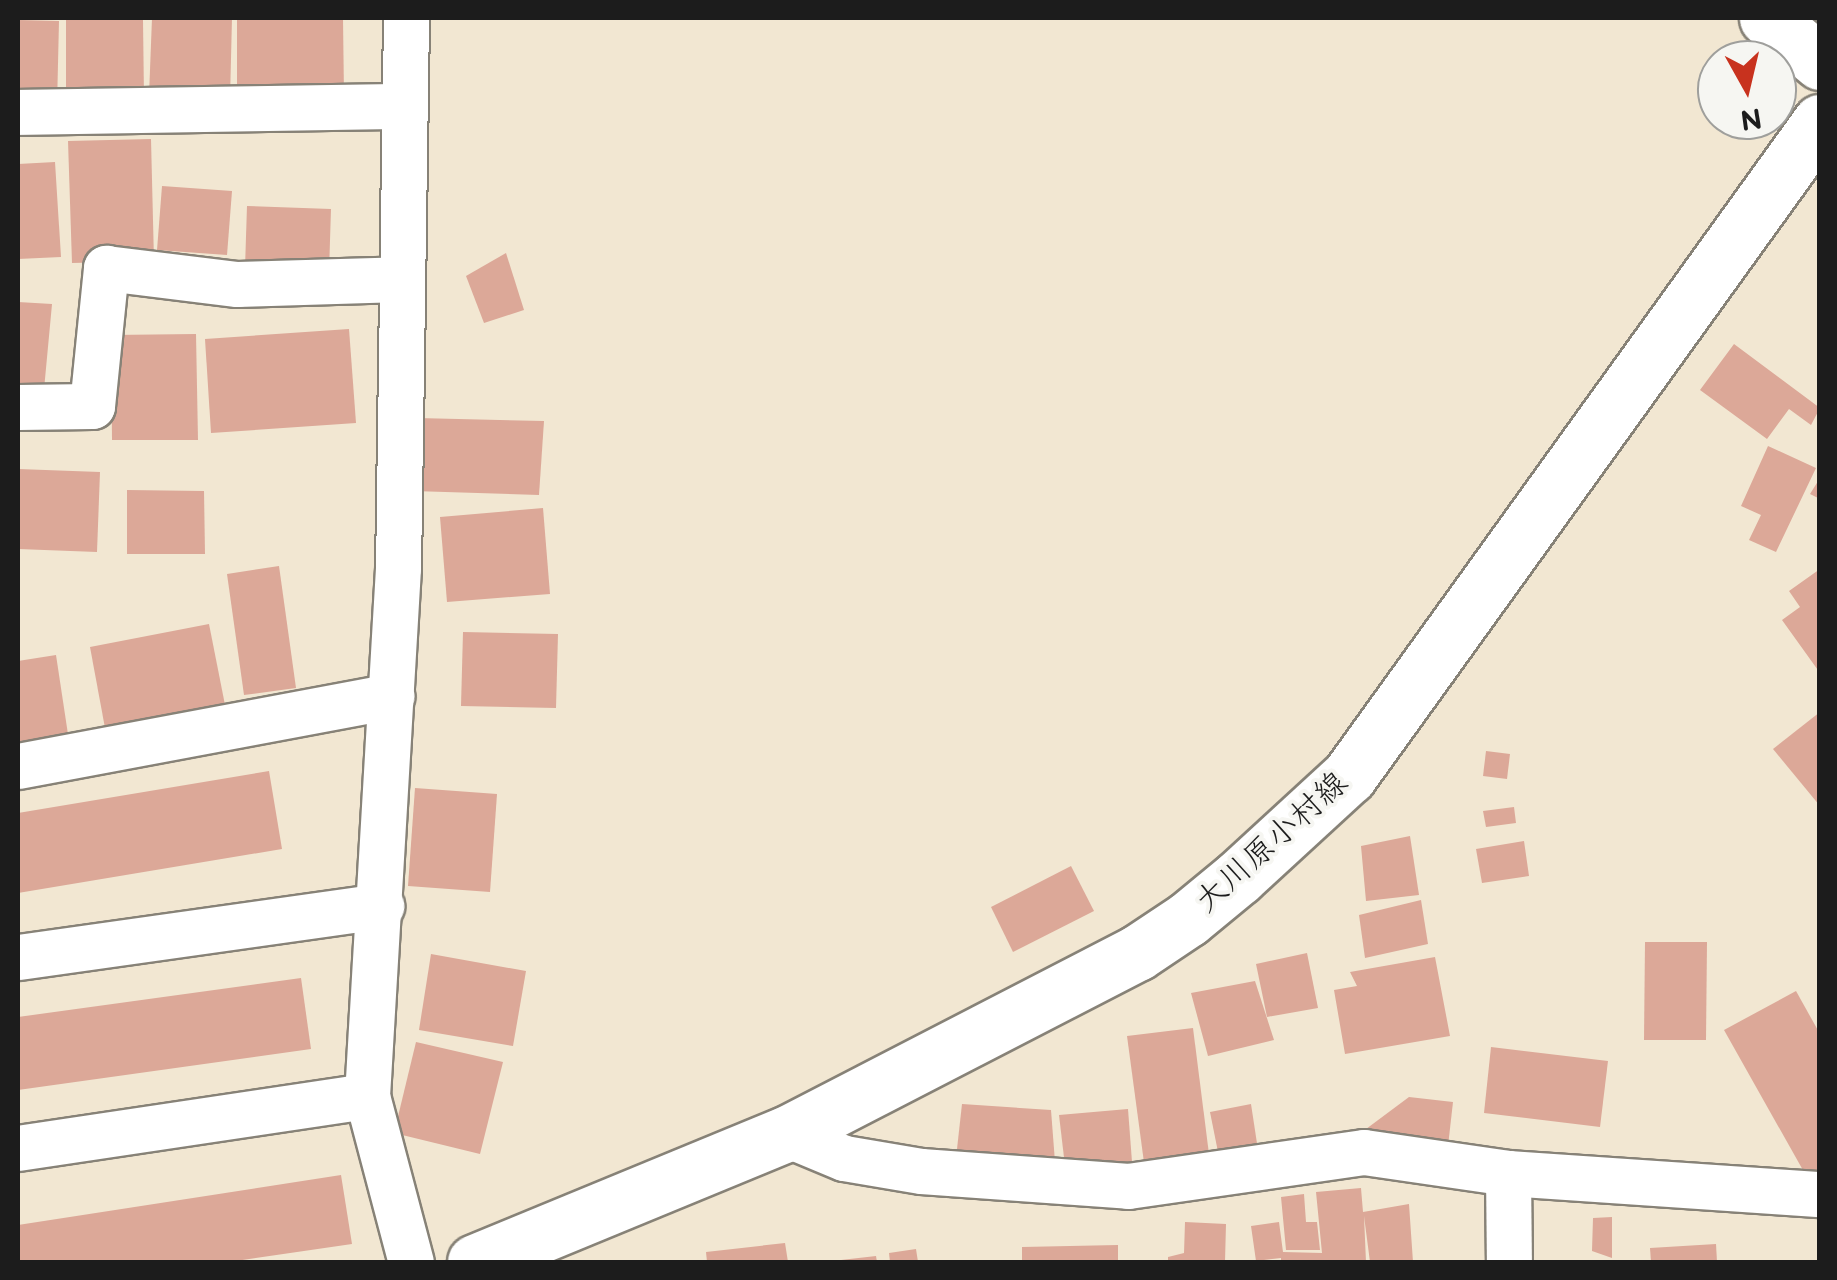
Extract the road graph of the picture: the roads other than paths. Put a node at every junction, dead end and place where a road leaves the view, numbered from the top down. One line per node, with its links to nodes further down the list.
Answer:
1 (406, 18): 4 (street)
2 (1768, 18): 3 (main road)
3 (1820, 62)
4 (404, 106): 5 (street); 7 (street)
5 (18, 112)
6 (1820, 122): 14 (main road, 大川原小村線)
7 (400, 279): 8 (street); 9 (street)
8 (18, 406)
9 (392, 696): 10 (street); 11 (street)
10 (18, 766)
11 (381, 906): 12 (street); 13 (street)
12 (18, 957)
13 (367, 1096): 15 (street); 18 (street)
14 (786, 1134): 16 (street); 19 (main road, 大川原小村線)
15 (18, 1148)
16 (1508, 1173): 17 (street); 20 (street)
17 (1820, 1194)
18 (412, 1262)
19 (475, 1262)
20 (1509, 1262)

